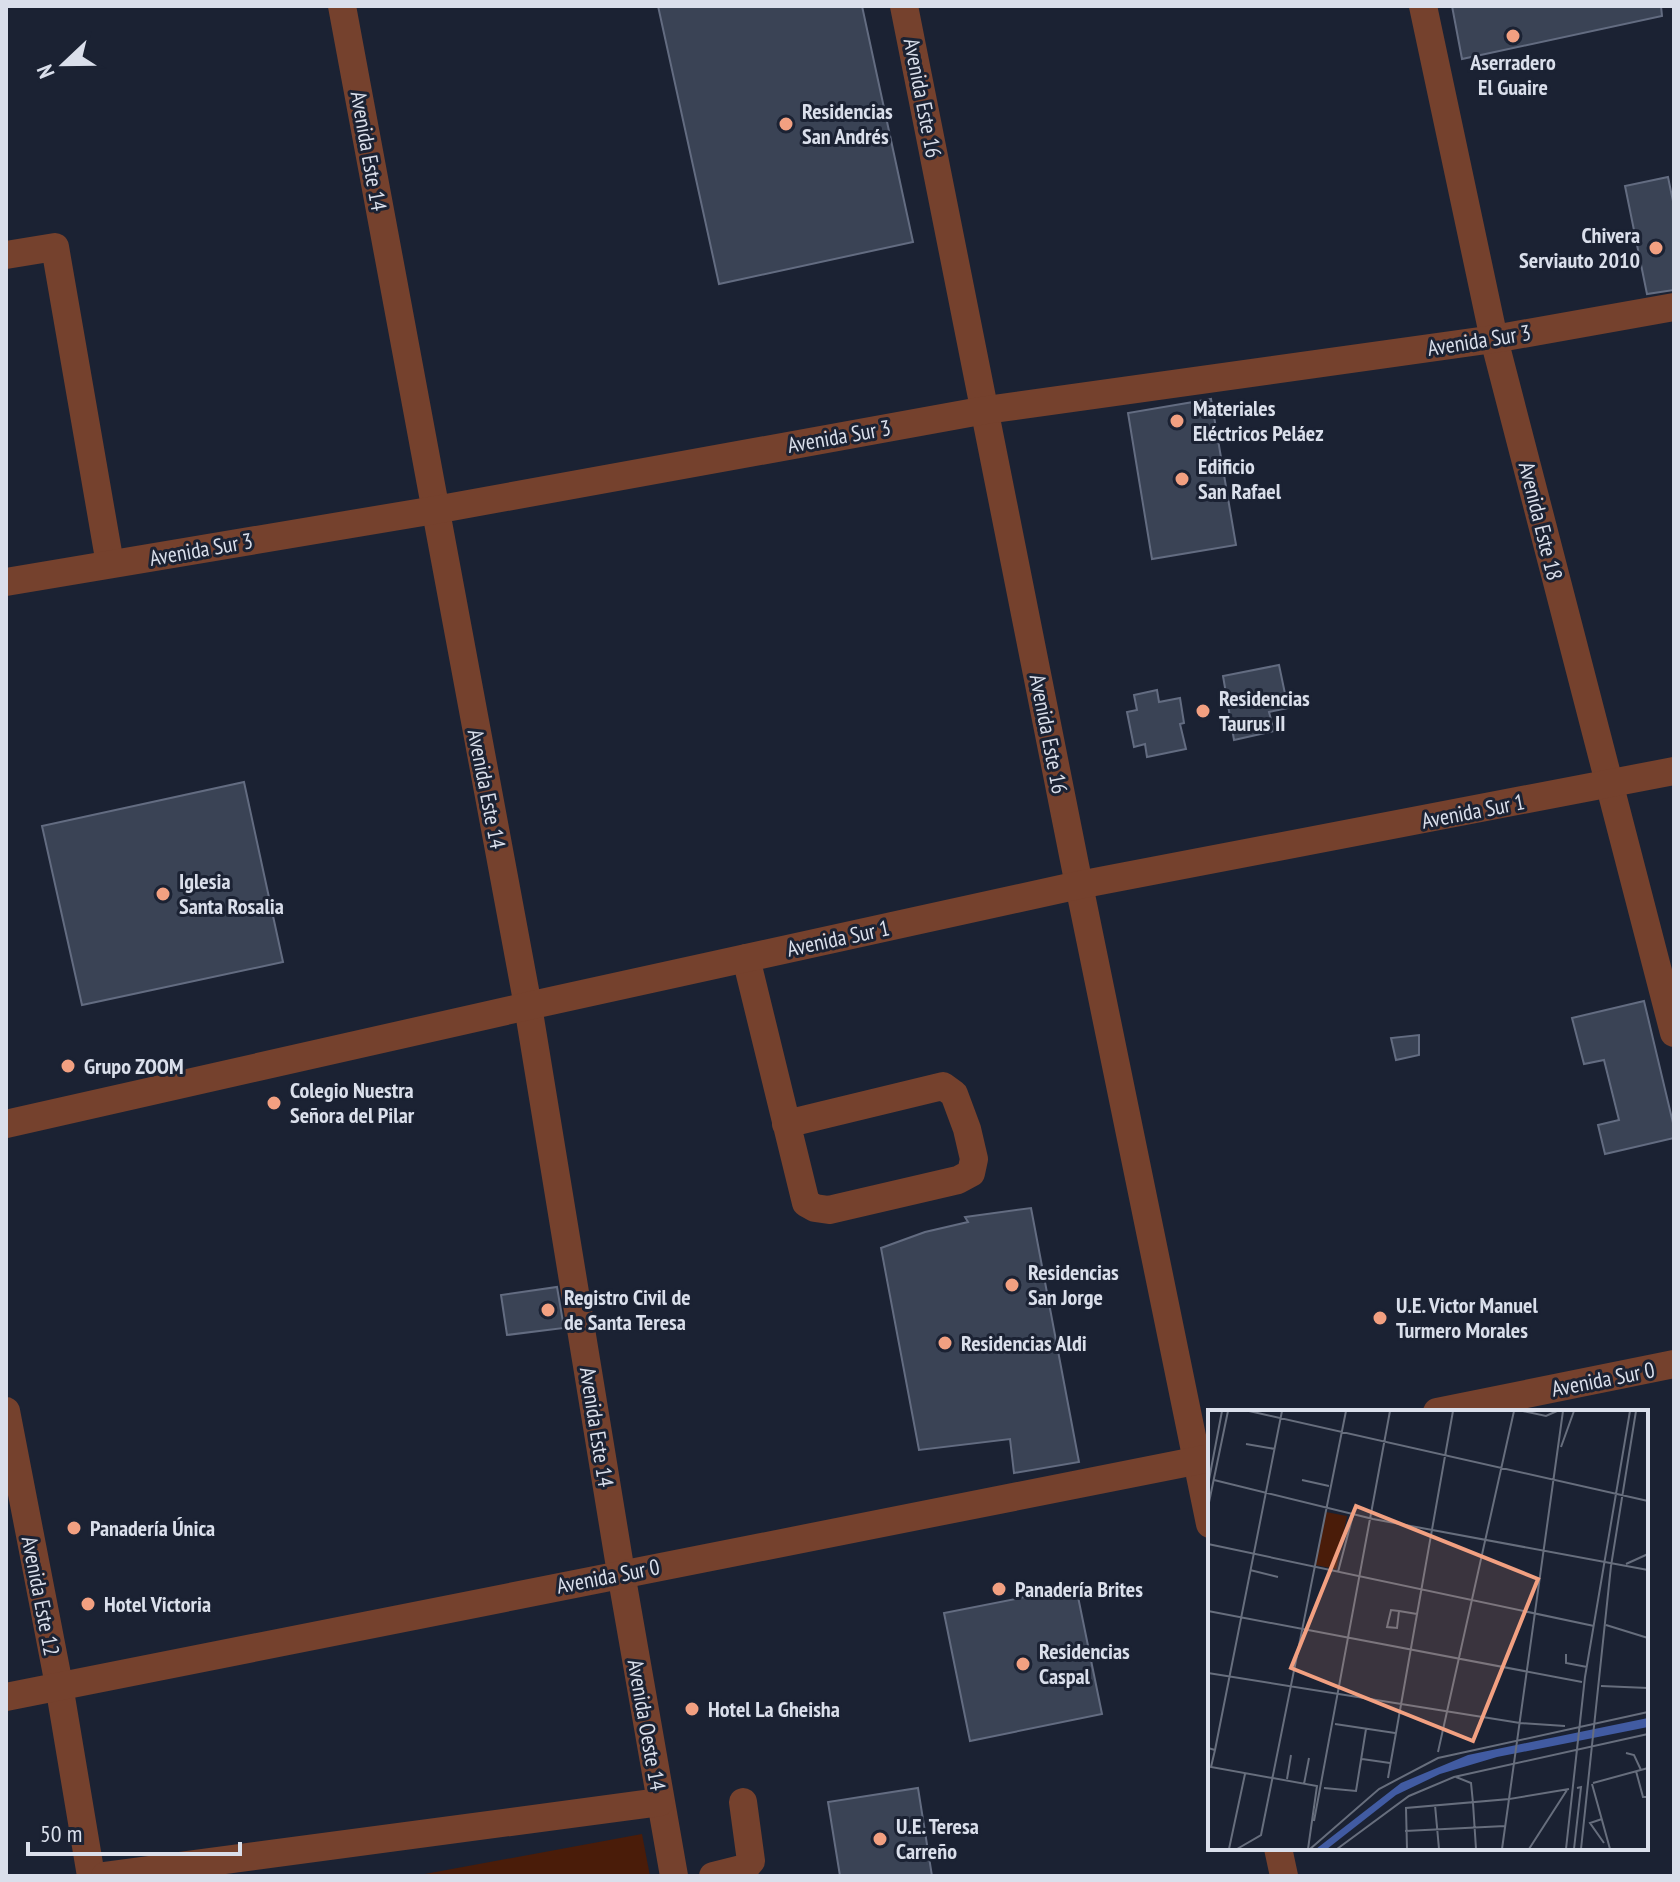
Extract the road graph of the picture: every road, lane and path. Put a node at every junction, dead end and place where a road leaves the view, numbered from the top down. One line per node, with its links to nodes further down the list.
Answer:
1 (342, 6): 8 (street, Avenida Este 14)
2 (904, 6): 7 (street, Avenida Este 16)
3 (1423, 6): 6 (street, Avenida Este 18)
4 (6, 255): 9 (street)
5 (1674, 307): 6 (street, Avenida Sur 3)
6 (1494, 339): 7 (street, Avenida Sur 3); 12 (street, Avenida Este 18)
7 (986, 410): 8 (street, Avenida Sur 3); 13 (street, Avenida Este 16)
8 (435, 510): 9 (street, Avenida Sur 3); 15 (street, Avenida Este 14)
9 (110, 564): 10 (street, Avenida Sur 3)
10 (6, 582)
11 (1674, 771): 12 (street, Avenida Sur 1)
12 (1609, 786): 13 (street, Avenida Sur 1); 16 (street, Avenida Este 18)
13 (1079, 885): 14 (street, Avenida Sur 1); 22 (street, Avenida Este 16)
14 (746, 958): 15 (street, Avenida Sur 1); 18 (street)
15 (528, 1006): 17 (street, Avenida Sur 1); 24 (street, Avenida Este 14)
16 (1674, 1033)
17 (6, 1124)
18 (786, 1124): 18 (street)
19 (1674, 1364): 20 (street, Avenida Sur 0)
20 (1447, 1410)
21 (6, 1411): 25 (street, Avenida Este 12)
22 (1203, 1459): 23 (street, Avenida Este 16); 24 (street, Avenida Sur 0)
23 (1208, 1505)
24 (621, 1573): 25 (street, Avenida Sur 0); 27 (street, Avenida Oeste 14)
25 (59, 1685): 26 (street, Avenida Sur 0); 30 (street, Avenida Este 12)
26 (6, 1697)
27 (660, 1802): 31 (street); 32 (street, Avenida Oeste 14)
28 (743, 1802): 33 (street)
29 (1278, 1850): 34 (street)
30 (91, 1876)
31 (105, 1876)
32 (674, 1876)
33 (713, 1876)
34 (1284, 1876)

